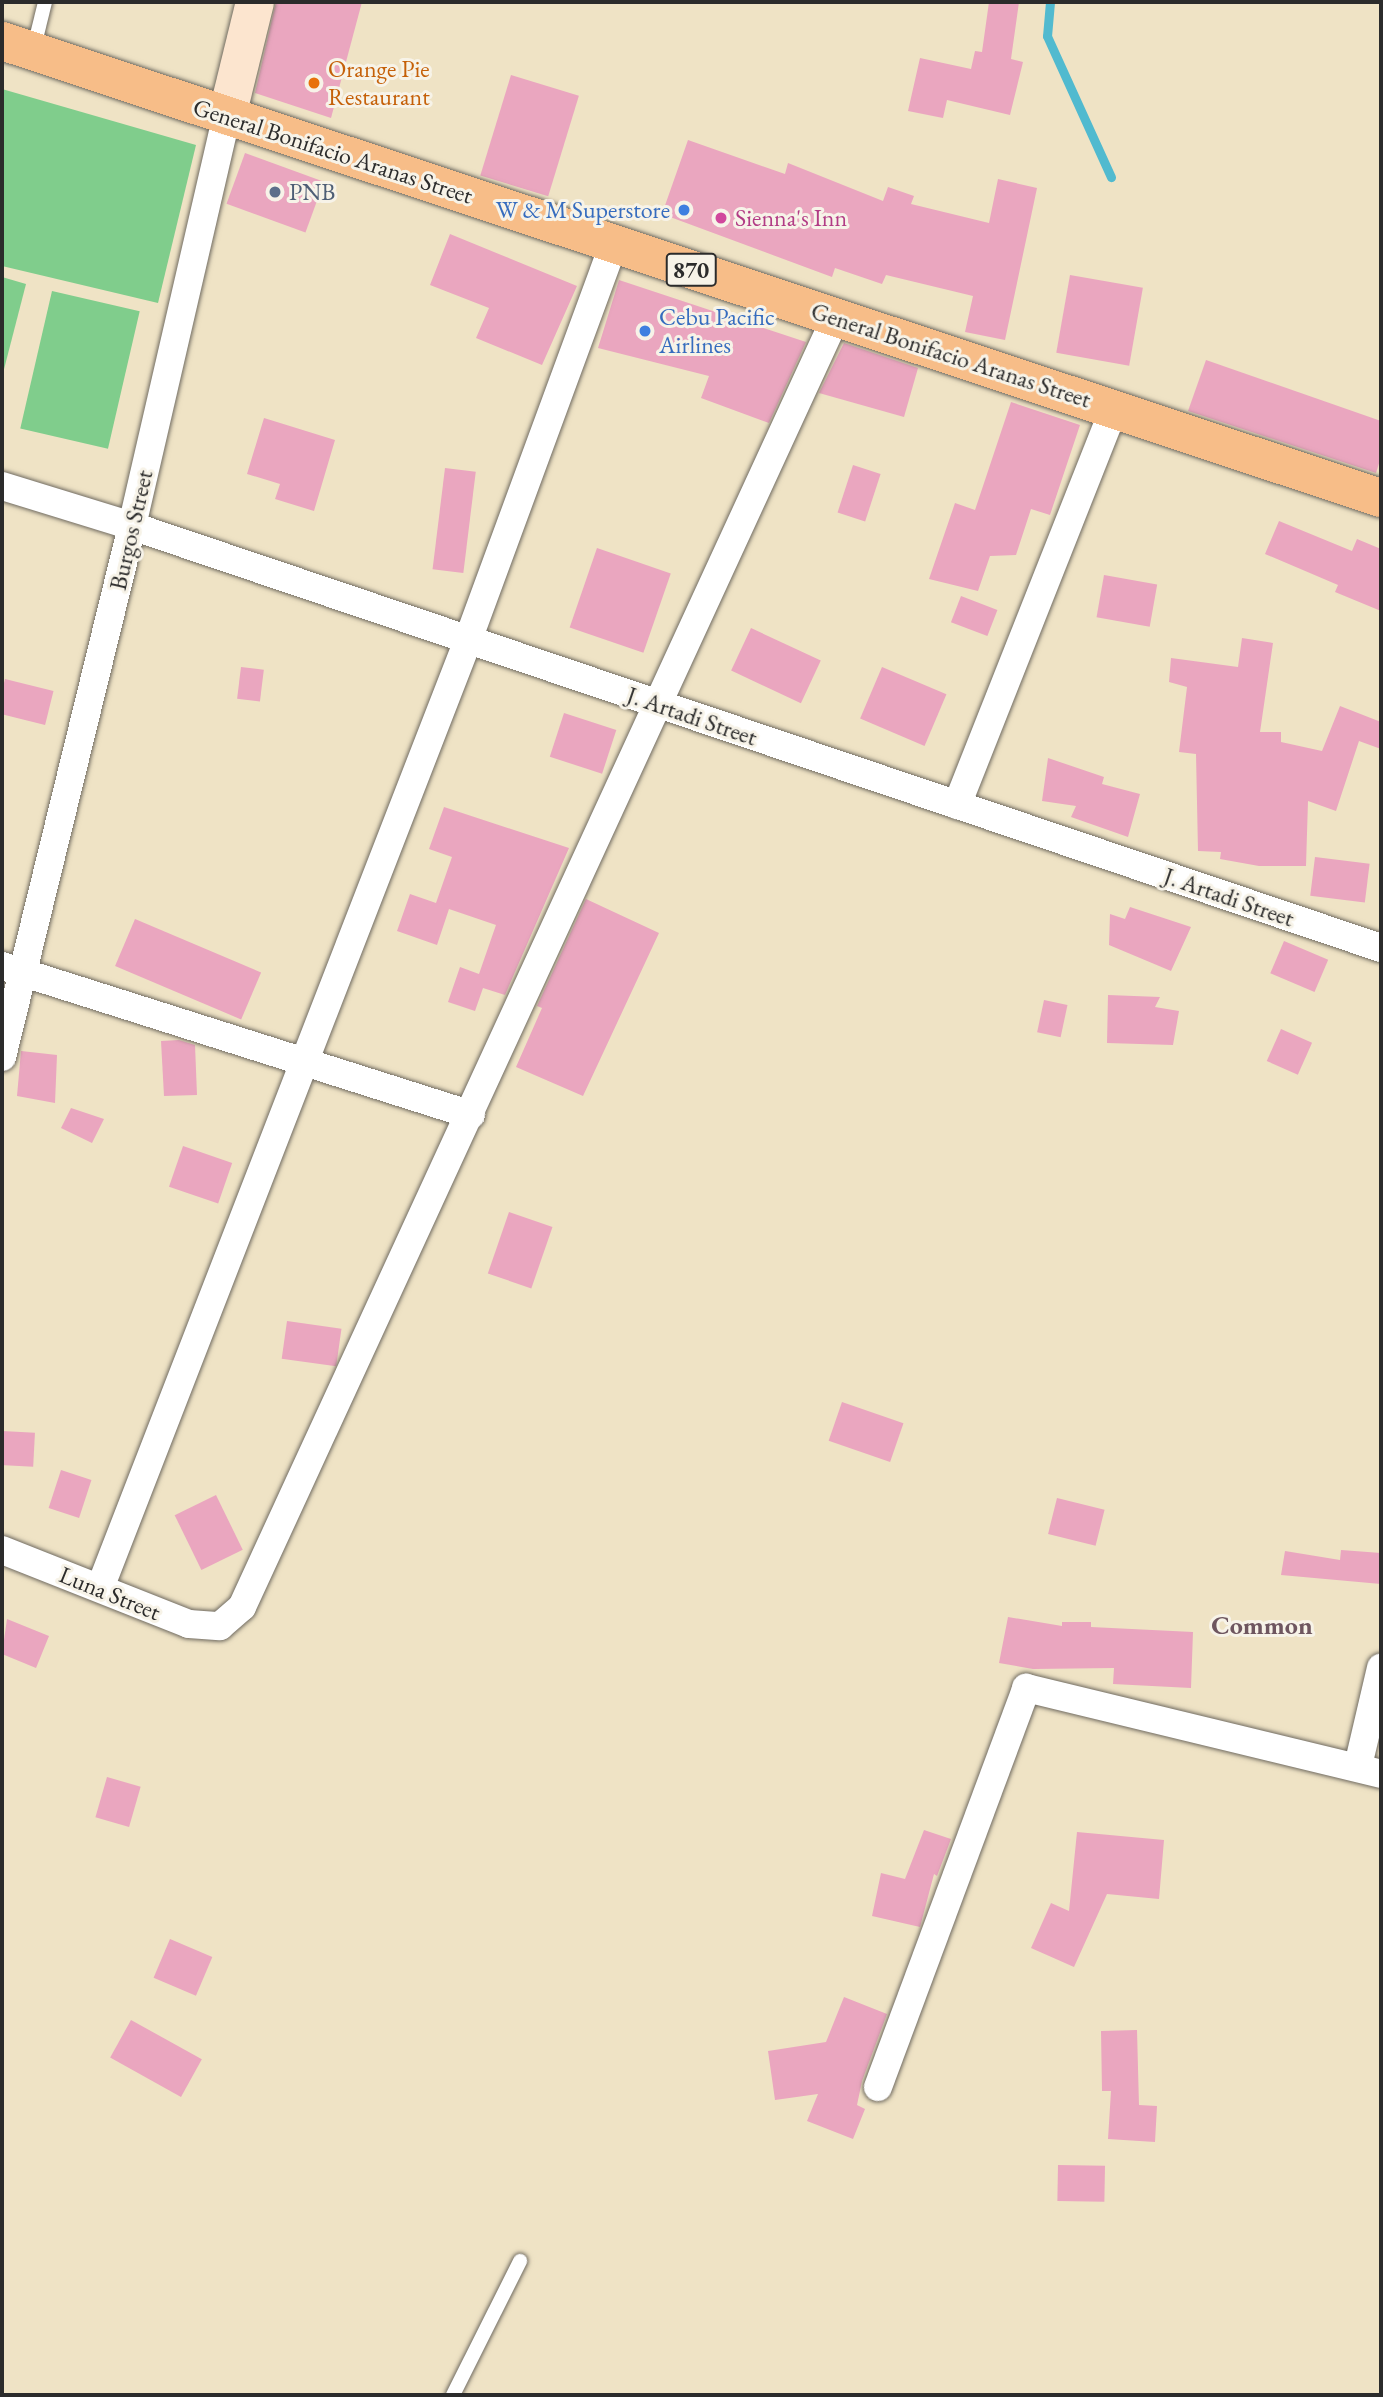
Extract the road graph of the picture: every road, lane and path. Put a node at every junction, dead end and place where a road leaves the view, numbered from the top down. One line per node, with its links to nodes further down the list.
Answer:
1 (46, 2): 3 (lane)
2 (255, 2): 4 (street, Burgos Street)
3 (17, 46): 4 (main road, General Bonifacio Aranas Street / 870)
4 (227, 116): 5 (main road, General Bonifacio Aranas Street / 870); 10 (street, Burgos Street)
5 (614, 244): 6 (main road, General Bonifacio Aranas Street / 870); 11 (street)
6 (836, 317): 7 (main road, General Bonifacio Aranas Street / 870); 12 (street)
7 (1113, 410): 9 (main road, General Bonifacio Aranas Street / 870); 13 (street)
8 (2, 486): 10 (street, J. Artadi Street)
9 (1381, 498)
10 (132, 526): 11 (street, J. Artadi Street); 15 (street, Burgos Street)
11 (468, 640): 12 (street, J. Artadi Street); 17 (street)
12 (661, 705): 13 (street, J. Artadi Street); 18 (street)
13 (957, 805): 14 (street, J. Artadi Street)
14 (1381, 948)
15 (12, 969): 16 (street, Burgos Street); 17 (street)
16 (2, 1057)
17 (304, 1062): 18 (street); 20 (street)
18 (471, 1115): 20 (street, Luna Street)
19 (2, 1550): 20 (street, Luna Street)
20 (100, 1588)
21 (1381, 1668): 22 (street)
22 (1370, 1770): 23 (street)
23 (878, 2087)
24 (520, 2261): 25 (lane)
25 (453, 2395)

